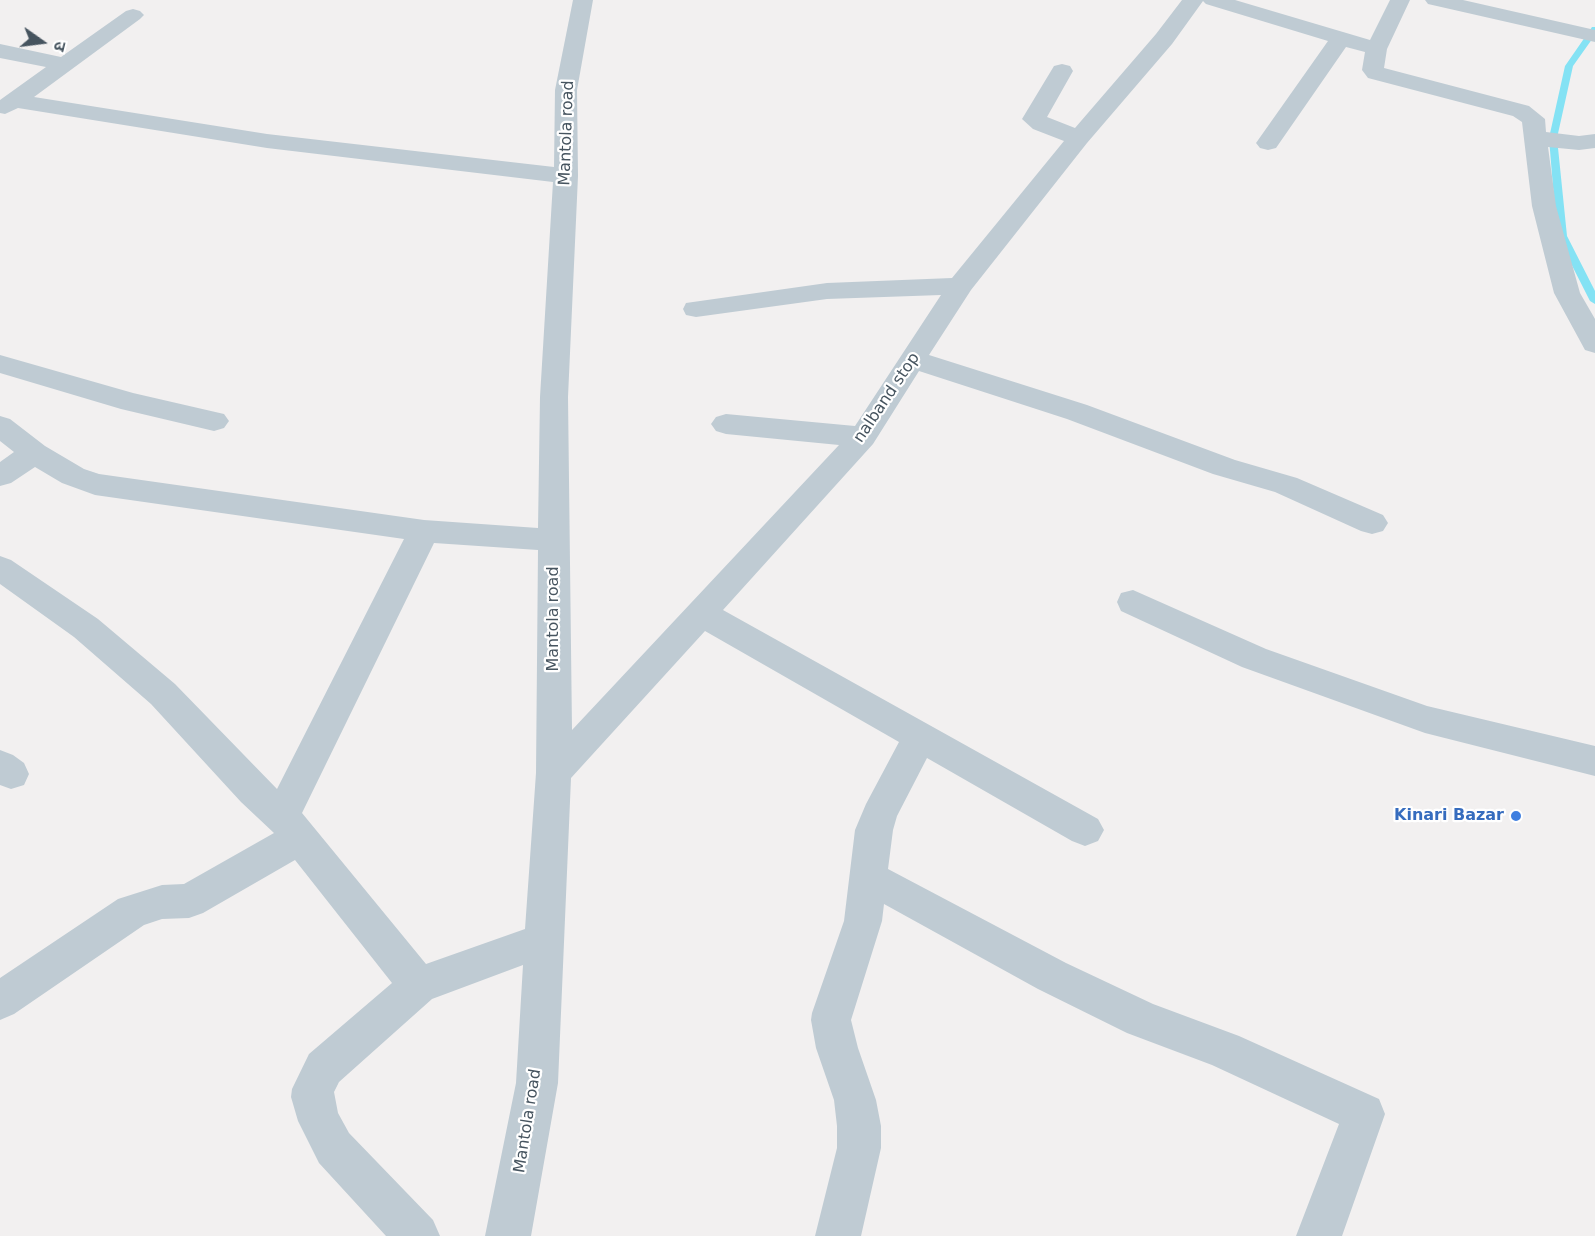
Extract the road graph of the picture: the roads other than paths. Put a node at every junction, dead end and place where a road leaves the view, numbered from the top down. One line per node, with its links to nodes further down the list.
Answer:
1 (583, 0): 18 (street, Mantola road)
2 (1192, 0): 14 (street, nalband stop)
3 (1213, 0): 8 (street)
4 (1400, 0): 9 (street)
5 (1435, 0): 7 (street)
6 (133, 15): 11 (street)
7 (1595, 36)
8 (1341, 38): 9 (street); 17 (street)
9 (1376, 49): 15 (street)
10 (0, 51): 11 (street)
11 (64, 64): 13 (street)
12 (1062, 71): 14 (street)
13 (8, 106): 18 (street)
14 (1079, 138): 19 (street, nalband stop)
15 (1542, 139): 16 (street); 20 (street)
16 (1587, 142)
17 (1268, 143)
18 (566, 176): 33 (street, Mantola road)
19 (960, 286): 21 (street); 23 (street, nalband stop)
20 (1582, 295): 22 (street)
21 (696, 309)
22 (1595, 344)
23 (914, 360): 28 (street, nalband stop); 31 (street)
24 (0, 364): 25 (street)
25 (214, 421)
26 (726, 424): 28 (street)
27 (0, 426): 29 (street)
28 (863, 437): 36 (street, nalband stop)
29 (34, 453): 30 (street); 32 (street)
30 (0, 476)
31 (1371, 523)
32 (424, 531): 33 (street); 40 (street)
33 (554, 540): 39 (street, Mantola road)
34 (0, 568): 40 (street)
35 (1133, 602): 38 (street)
36 (701, 613): 37 (street); 39 (street, nalband stop)
37 (920, 737): 41 (street); 42 (street)
38 (1595, 761)
39 (554, 773): 43 (street, Mantola road)
40 (291, 827): 44 (street); 45 (street)
41 (1085, 830)
42 (868, 877): 48 (street); 49 (street)
43 (544, 940): 44 (street); 47 (street, Mantola road)
44 (418, 985): 46 (street)
45 (0, 1000)
46 (417, 1236)
47 (508, 1236)
48 (838, 1236)
49 (1319, 1236)

